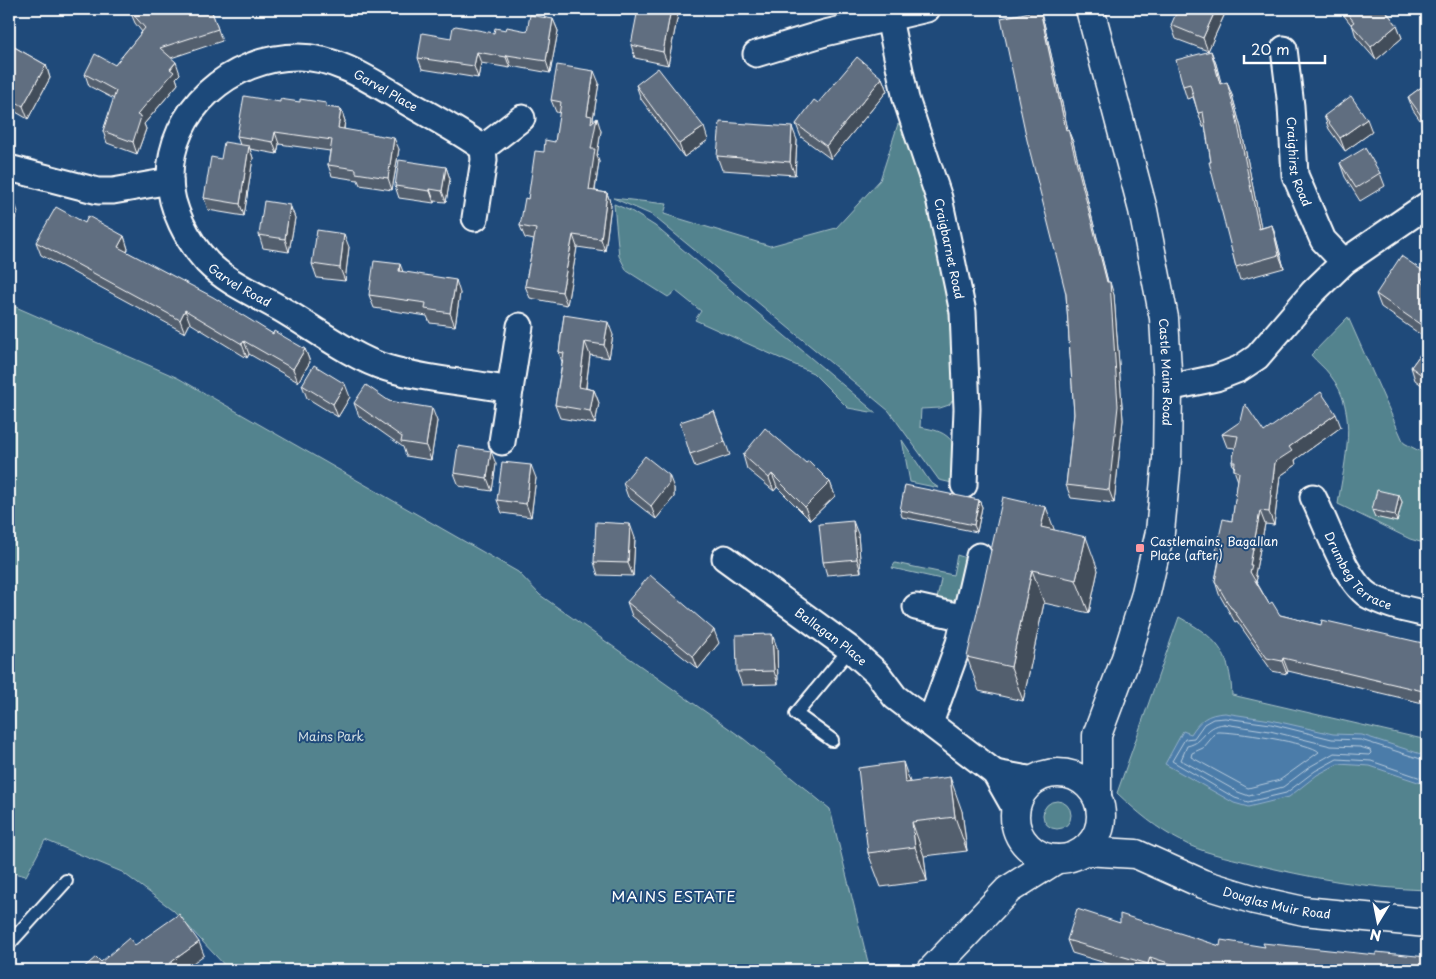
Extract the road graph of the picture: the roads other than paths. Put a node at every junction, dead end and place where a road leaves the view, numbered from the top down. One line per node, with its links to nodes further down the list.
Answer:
1 (927, 9): 3 (street)
2 (1090, 9): 14 (street, Castle Mains Road)
3 (888, 13): 5 (street); 17 (street, Craigbarnet Road)
4 (1284, 49): 12 (street, Craighirst Road)
5 (756, 54)
6 (522, 118): 7 (street)
7 (483, 148): 9 (street, Garvel Place); 11 (street)
8 (9, 168): 9 (street)
9 (170, 180): 15 (street, Garvel Road)
10 (1425, 211): 12 (street)
11 (474, 218)
12 (1344, 262): 14 (street)
13 (520, 326): 15 (street)
14 (1168, 388): 26 (street, Castle Mains Road)
15 (510, 390): 16 (street)
16 (502, 442)
17 (964, 485)
18 (1313, 497): 22 (street, Drumbeg Terrace)
19 (980, 556): 23 (street)
20 (726, 558): 24 (street, Ballagan Place)
21 (916, 607): 23 (street)
22 (1427, 614)
23 (965, 618): 25 (street)
24 (850, 649): 25 (street, Ballagan Place); 27 (lane)
25 (930, 723): 28 (street, Ballagan Place)
26 (1097, 734): 29 (street, Castle Mains Road); 30 (street, Castle Mains Road)
27 (832, 740)
28 (995, 773): 29 (street, Ballagan Place); 31 (street, Ballagan Place)
29 (1045, 776): 30 (street); 31 (street)
30 (1099, 804): 33 (street); 34 (street, Douglas Muir Road)
31 (1016, 810): 32 (street)
32 (1021, 837): 35 (street); 37 (street)
33 (1084, 850): 34 (street, Douglas Muir Road); 35 (street)
34 (1136, 854): 38 (street, Douglas Muir Road)
35 (1056, 859): 37 (street)
36 (66, 881): 39 (lane)
37 (1008, 890): 40 (street)
38 (1427, 923)
39 (9, 944)
40 (932, 970)

